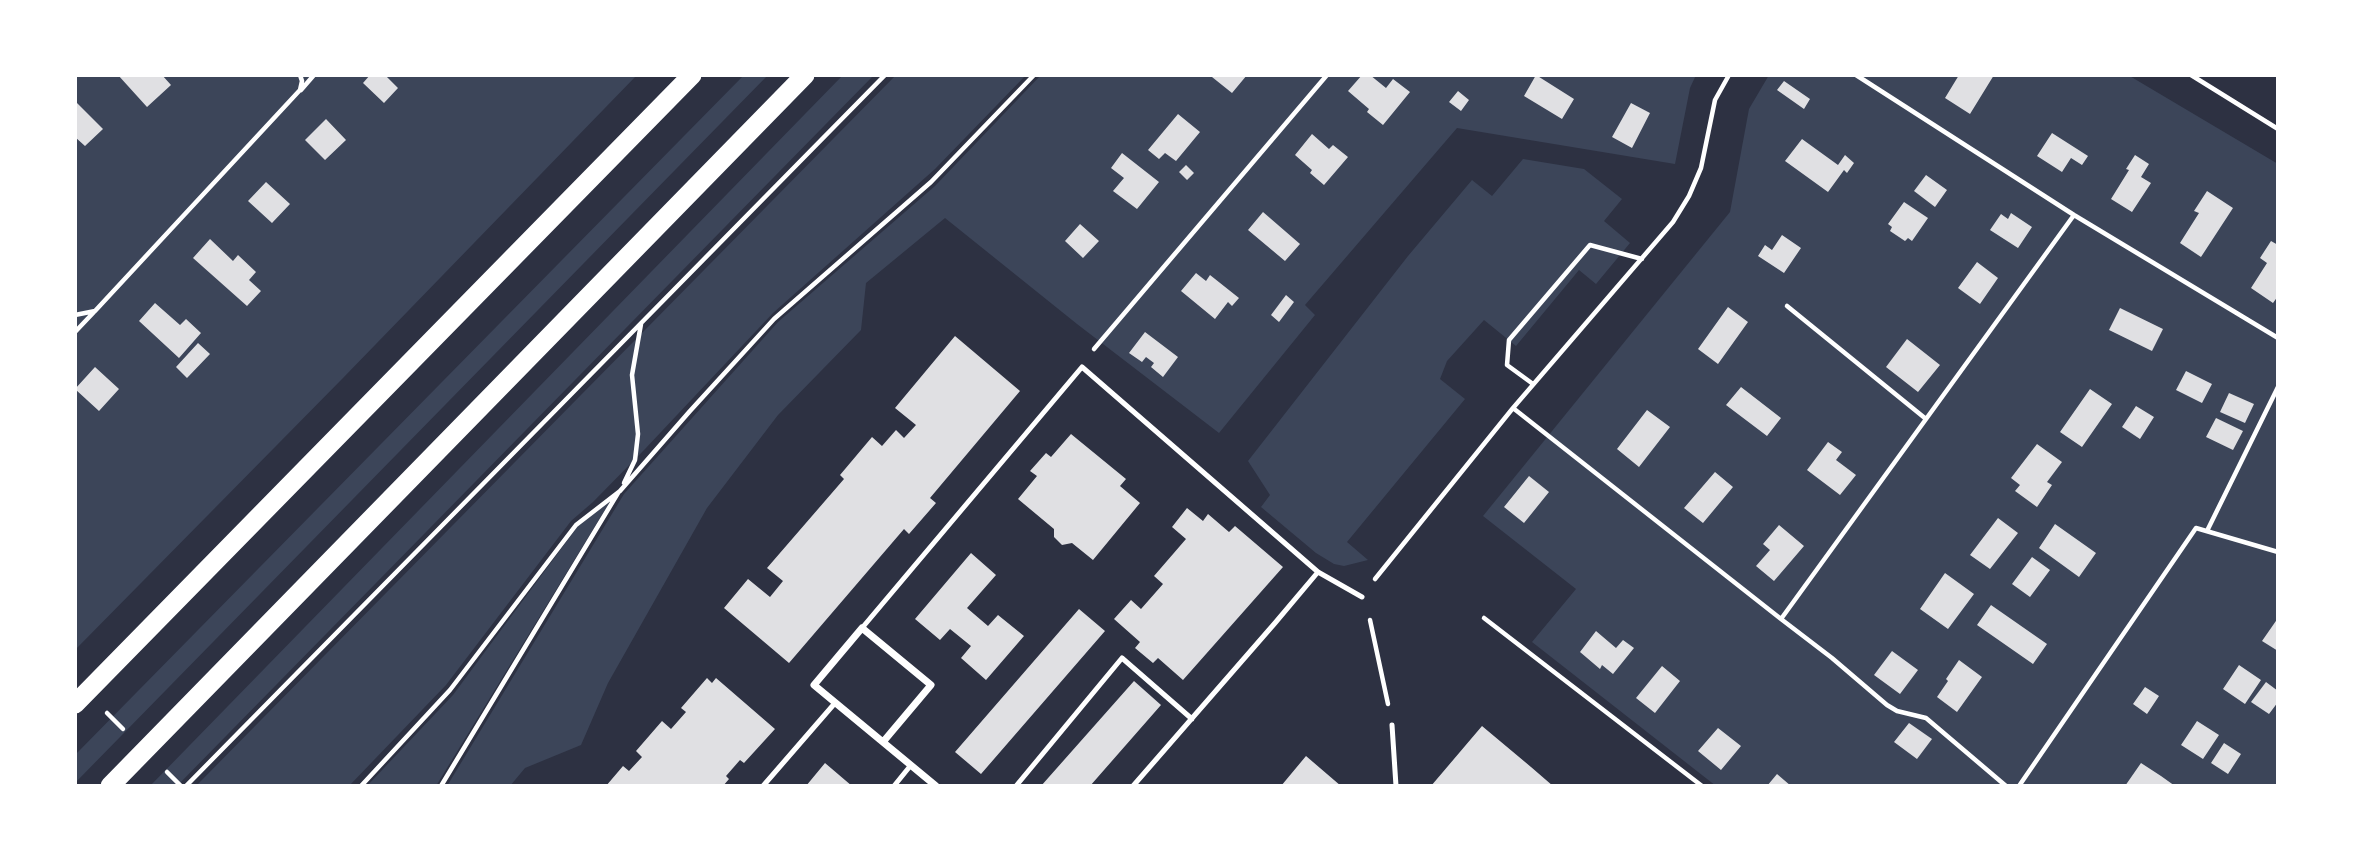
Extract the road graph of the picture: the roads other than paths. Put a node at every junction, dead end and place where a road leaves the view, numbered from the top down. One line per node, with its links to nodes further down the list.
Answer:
1 (692, 75): 7 (highway)
2 (805, 75): 12 (highway)
3 (1318, 572): 4 (lane); 5 (lane); 8 (lane)
4 (1362, 597)
5 (862, 628): 6 (street); 10 (street)
6 (835, 703): 10 (street); 13 (lane)
7 (75, 704)
8 (1192, 719): 16 (lane); 17 (lane)
9 (1392, 725): 18 (lane)
10 (883, 742): 11 (street)
11 (911, 765): 14 (lane); 15 (street)
12 (110, 786)
13 (763, 786)
14 (894, 786)
15 (936, 786)
16 (1016, 786)
17 (1133, 786)
18 (1396, 786)

